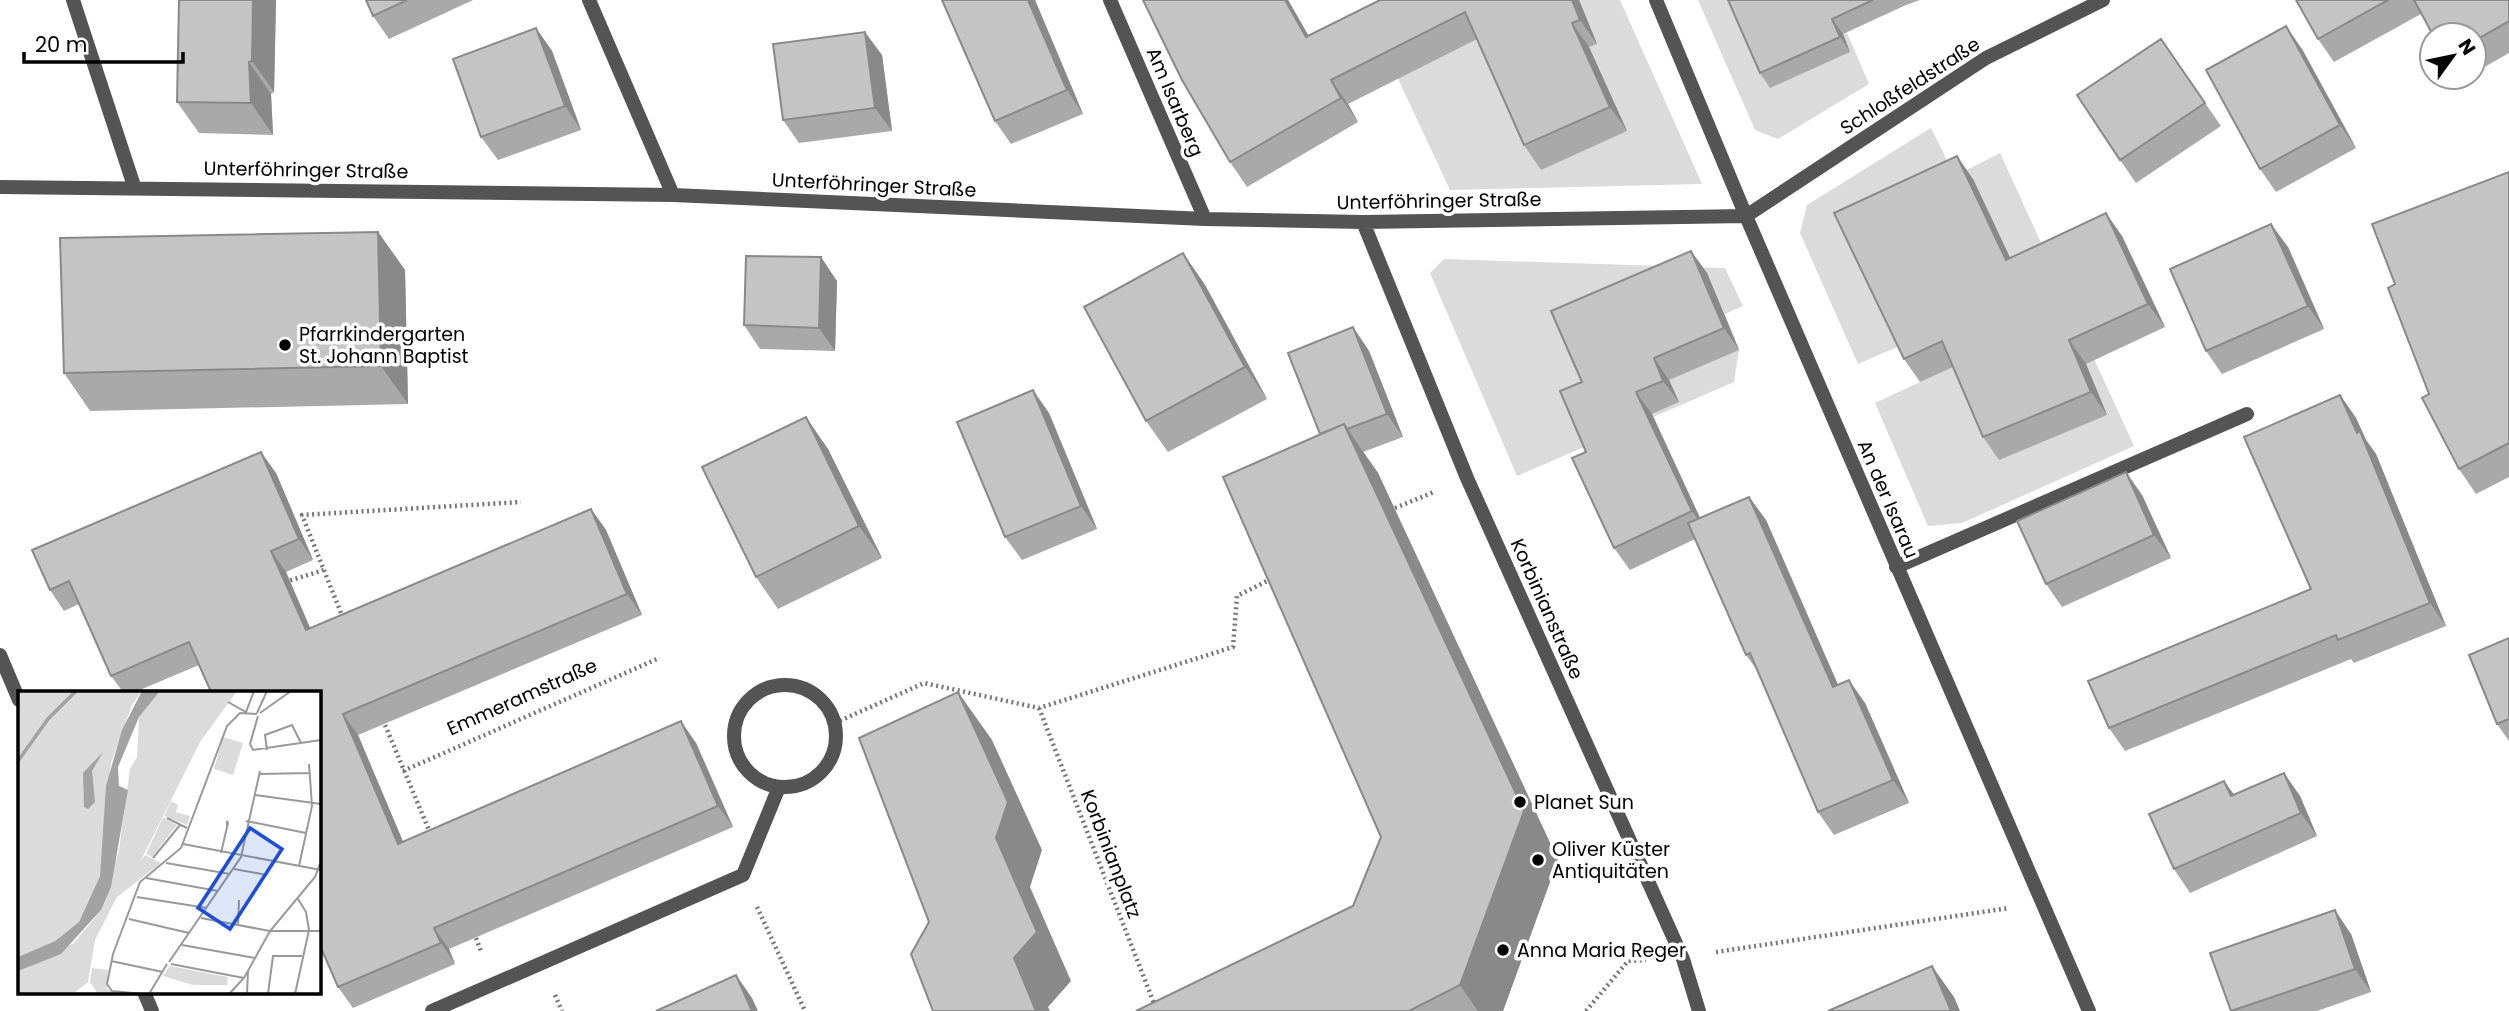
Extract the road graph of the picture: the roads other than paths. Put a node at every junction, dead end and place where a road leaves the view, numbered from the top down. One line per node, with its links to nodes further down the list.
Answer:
1 (73, 0): 6 (street)
2 (589, 0): 8 (street)
3 (1110, 0): 10 (street, Am Isarberg)
4 (1656, 0): 9 (street, An der Isarau)
5 (2103, 0): 9 (street, Schloßfeldstraße)
6 (134, 186): 7 (street, Unterföhringer Straße); 8 (street, Unterföhringer Straße)
7 (0, 187)
8 (673, 195): 10 (street, Unterföhringer Straße)
9 (1746, 216): 11 (street, Unterföhringer Straße); 13 (street, An der Isarau)
10 (1205, 219): 11 (street, Unterföhringer Straße)
11 (1363, 222): 20 (street, Korbinianstraße)
12 (2247, 414): 13 (street)
13 (1896, 567): 21 (street, An der Isarau)
14 (0, 655): 15 (street)
15 (18, 698)
16 (779, 787): 16 (street); 19 (street)
17 (144, 993): 18 (street)
18 (152, 1011)
19 (432, 1011)
20 (1699, 1011)
21 (2089, 1011)

